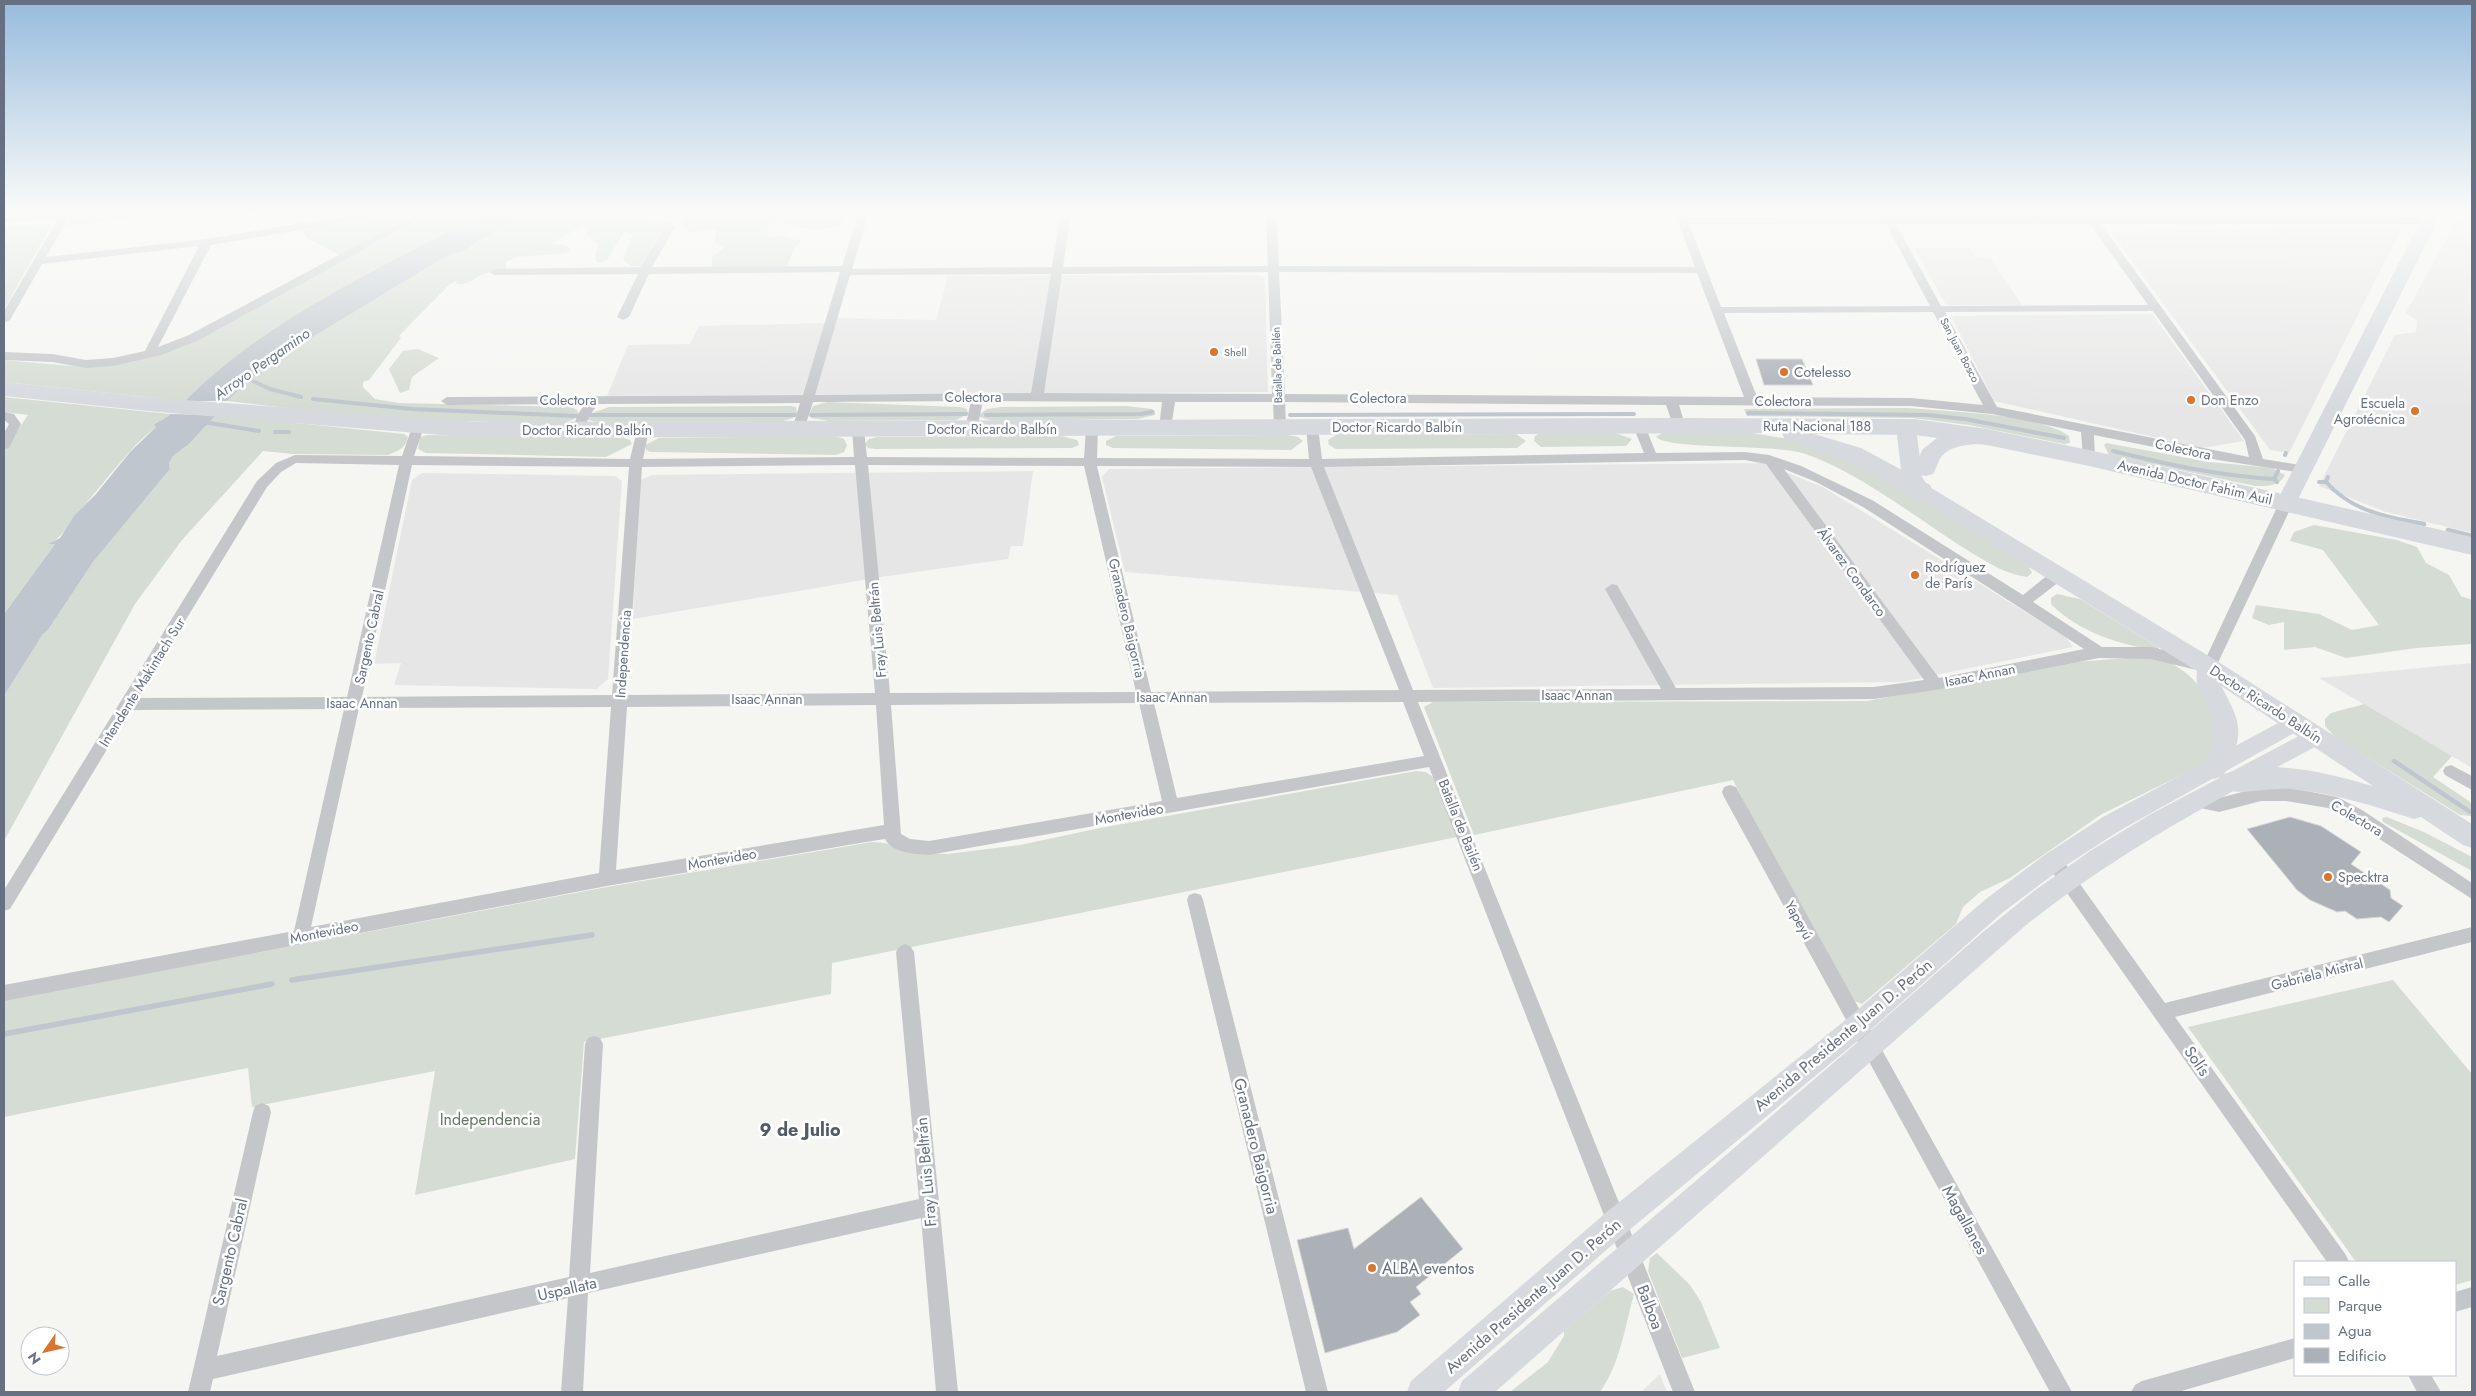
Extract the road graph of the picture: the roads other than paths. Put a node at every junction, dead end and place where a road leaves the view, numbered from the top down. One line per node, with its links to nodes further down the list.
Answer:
1 (28, 277): 16 (street)
2 (189, 277): 17 (street)
3 (306, 277): 17 (street)
4 (642, 277): 15 (street)
5 (844, 277): 22 (street)
6 (1057, 277): 21 (street)
7 (1274, 277): 24 (street, Batalla de Bailén)
8 (1706, 277): 14 (street)
9 (1920, 277): 13 (street, San Juan Bosco)
10 (2134, 277): 12 (street)
11 (2401, 277): 58 (main road)
12 (2156, 308): 13 (street); 53 (street)
13 (1938, 309): 14 (street); 29 (street, San Juan Bosco)
14 (1718, 310): 28 (street)
15 (623, 317)
16 (4, 320)
17 (149, 354): 18 (street)
18 (4, 356)
19 (4, 389): 34 (highway, Doctor Ricardo Balbín)
20 (978, 397): 21 (street, Colectora); 22 (street, Colectora); 41 (street)
21 (1037, 397): 23 (street, Colectora)
22 (808, 398): 25 (street, Colectora); 45 (street)
23 (1168, 398): 24 (street, Colectora); 38 (street)
24 (1279, 398): 26 (street, Colectora); 35 (street, Batalla de Bailén)
25 (595, 400): 27 (street, Colectora); 43 (street)
26 (1671, 400): 28 (street, Colectora); 31 (street)
27 (447, 401)
28 (1752, 401): 29 (street, Colectora)
29 (1992, 410): 39 (street, Colectora)
30 (7, 416): 47 (street)
31 (1679, 425): 32 (highway, Doctor Ricardo Balbín); 33 (highway, Doctor Ricardo Balbín)
32 (1639, 426): 36 (highway, Doctor Ricardo Balbín); 48 (street)
33 (1719, 426): 37 (highway, Ruta Nacional 188); 59 (highway)
34 (418, 427): 43 (highway, Doctor Ricardo Balbín); 51 (street, Sargento Cabral)
35 (1280, 427): 36 (highway, Doctor Ricardo Balbín); 38 (highway, Doctor Ricardo Balbín)
36 (1312, 427): 56 (street, Batalla de Bailén)
37 (1911, 427): 46 (highway, Avenida Doctor Fahim Auil); 57 (main road, Doctor Ricardo Balbín); 59 (main road)
38 (1166, 428): 42 (highway, Doctor Ricardo Balbín)
39 (2087, 428): 49 (street); 53 (street, Colectora)
40 (858, 429): 41 (highway, Doctor Ricardo Balbín); 45 (highway, Doctor Ricardo Balbín); 52 (street, Fray Luis Beltrán)
41 (971, 429): 42 (highway, Doctor Ricardo Balbín)
42 (1092, 429): 54 (street, Granadero Baigorria)
43 (578, 430): 44 (highway, Doctor Ricardo Balbín)
44 (643, 430): 45 (highway, Doctor Ricardo Balbín); 55 (street, Independencia)
45 (798, 430)
46 (1987, 437): 49 (highway, Avenida Doctor Fahim Auil); 57 (highway)
47 (4, 445)
48 (1651, 456): 50 (street); 56 (street)
49 (2088, 458): 60 (highway, Avenida Doctor Fahim Auil)
50 (1769, 459): 64 (street); 67 (street, Álvarez Condarco)
51 (407, 460): 55 (street); 73 (street, Sargento Cabral); 74 (street, Intendente Makintach Sur)
52 (862, 461): 54 (street); 55 (street); 71 (street, Fray Luis Beltrán)
53 (2256, 461): 58 (street, Colectora)
54 (1090, 462): 56 (street); 70 (street, Granadero Baigorria)
55 (636, 463): 72 (street, Independencia)
56 (1316, 463): 69 (street, Batalla de Bailén)
57 (1925, 468): 62 (main road, Doctor Ricardo Balbín)
58 (2302, 469): 60 (main road)
59 (1921, 491): 62 (main road, Doctor Ricardo Balbín)
60 (2286, 503): 61 (highway, Avenida Doctor Fahim Auil); 66 (street)
61 (2472, 546)
62 (2059, 574): 64 (street); 66 (main road, Doctor Ricardo Balbín)
63 (1612, 588): 68 (street)
64 (2024, 602): 65 (street)
65 (2099, 652): 66 (street, Isaac Annan); 67 (street, Isaac Annan)
66 (2209, 667): 75 (main road, Doctor Ricardo Balbín); 79 (main road)
67 (1935, 684): 68 (street, Isaac Annan)
68 (1672, 695): 69 (street, Isaac Annan)
69 (1409, 696): 70 (street, Isaac Annan); 77 (street, Batalla de Bailén)
70 (1145, 697): 71 (street, Isaac Annan); 83 (street, Granadero Baigorria)
71 (883, 699): 72 (street, Isaac Annan); 85 (street, Fray Luis Beltrán)
72 (619, 700): 73 (street, Isaac Annan); 88 (street, Independencia)
73 (354, 703): 74 (street, Isaac Annan); 93 (street, Sargento Cabral)
74 (129, 704): 91 (street, Intendente Makintach Sur)
75 (2295, 722): 76 (main road, Doctor Ricardo Balbín); 79 (main road, Avenida Presidente Juan D. Perón)
76 (2316, 736): 79 (main road, Avenida Presidente Juan D. Perón); 84 (main road, Doctor Ricardo Balbín)
77 (1435, 760): 83 (street, Montevideo); 102 (street, Batalla de Bailén)
78 (2451, 771): 80 (street)
79 (2222, 776): 82 (main road, Avenida Presidente Juan D. Perón); 84 (main road); 87 (main road, Avenida Presidente Juan D. Perón)
80 (2472, 784)
81 (1730, 792): 97 (street, Yapeyú)
82 (2197, 800): 87 (main road, Avenida Presidente Juan D. Perón); 89 (street, Colectora)
83 (1171, 807): 85 (street, Montevideo)
84 (2442, 818): 86 (main road, Doctor Ricardo Balbín)
85 (892, 831): 88 (street, Montevideo)
86 (2472, 836)
87 (2061, 870): 96 (street, Solís); 97 (main road, Avenida Presidente Juan D. Perón); 99 (main road, Avenida Presidente Juan D. Perón)
88 (607, 879): 93 (street, Montevideo)
89 (2472, 892)
90 (1195, 900): 114 (street, Granadero Baigorria)
91 (4, 904)
92 (2472, 934): 96 (street, Gabriela Mistral)
93 (301, 936): 95 (street, Montevideo)
94 (905, 952): 101 (street, Fray Luis Beltrán)
95 (4, 993)
96 (2162, 1012): 104 (street, Solís)
97 (1857, 1026): 99 (street, Yapeyú); 102 (main road, Avenida Presidente Juan D. Perón)
98 (594, 1044): 105 (street)
99 (1870, 1048): 103 (main road, Avenida Presidente Juan D. Perón); 118 (street, Magallanes)
100 (262, 1112): 109 (street, Sargento Cabral)
101 (929, 1206): 105 (street, Uspallata); 113 (street, Fray Luis Beltrán)
102 (1618, 1221): 103 (street, Balboa); 115 (main road, Avenida Presidente Juan D. Perón)
103 (1630, 1253): 116 (main road, Avenida Presidente Juan D. Perón); 117 (street, Balboa)
104 (2338, 1261)
105 (579, 1286): 109 (street, Uspallata); 112 (street)
106 (2472, 1297): 107 (street)
107 (2456, 1302)
108 (2294, 1348): 119 (street)
109 (204, 1370): 111 (street, Sargento Cabral)
110 (2419, 1376): 120 (street)
111 (199, 1392)
112 (572, 1392)
113 (947, 1392)
114 (1317, 1392)
115 (1422, 1392)
116 (1473, 1392)
117 (1684, 1392)
118 (2061, 1392)
119 (2142, 1392)
120 (2430, 1392)

